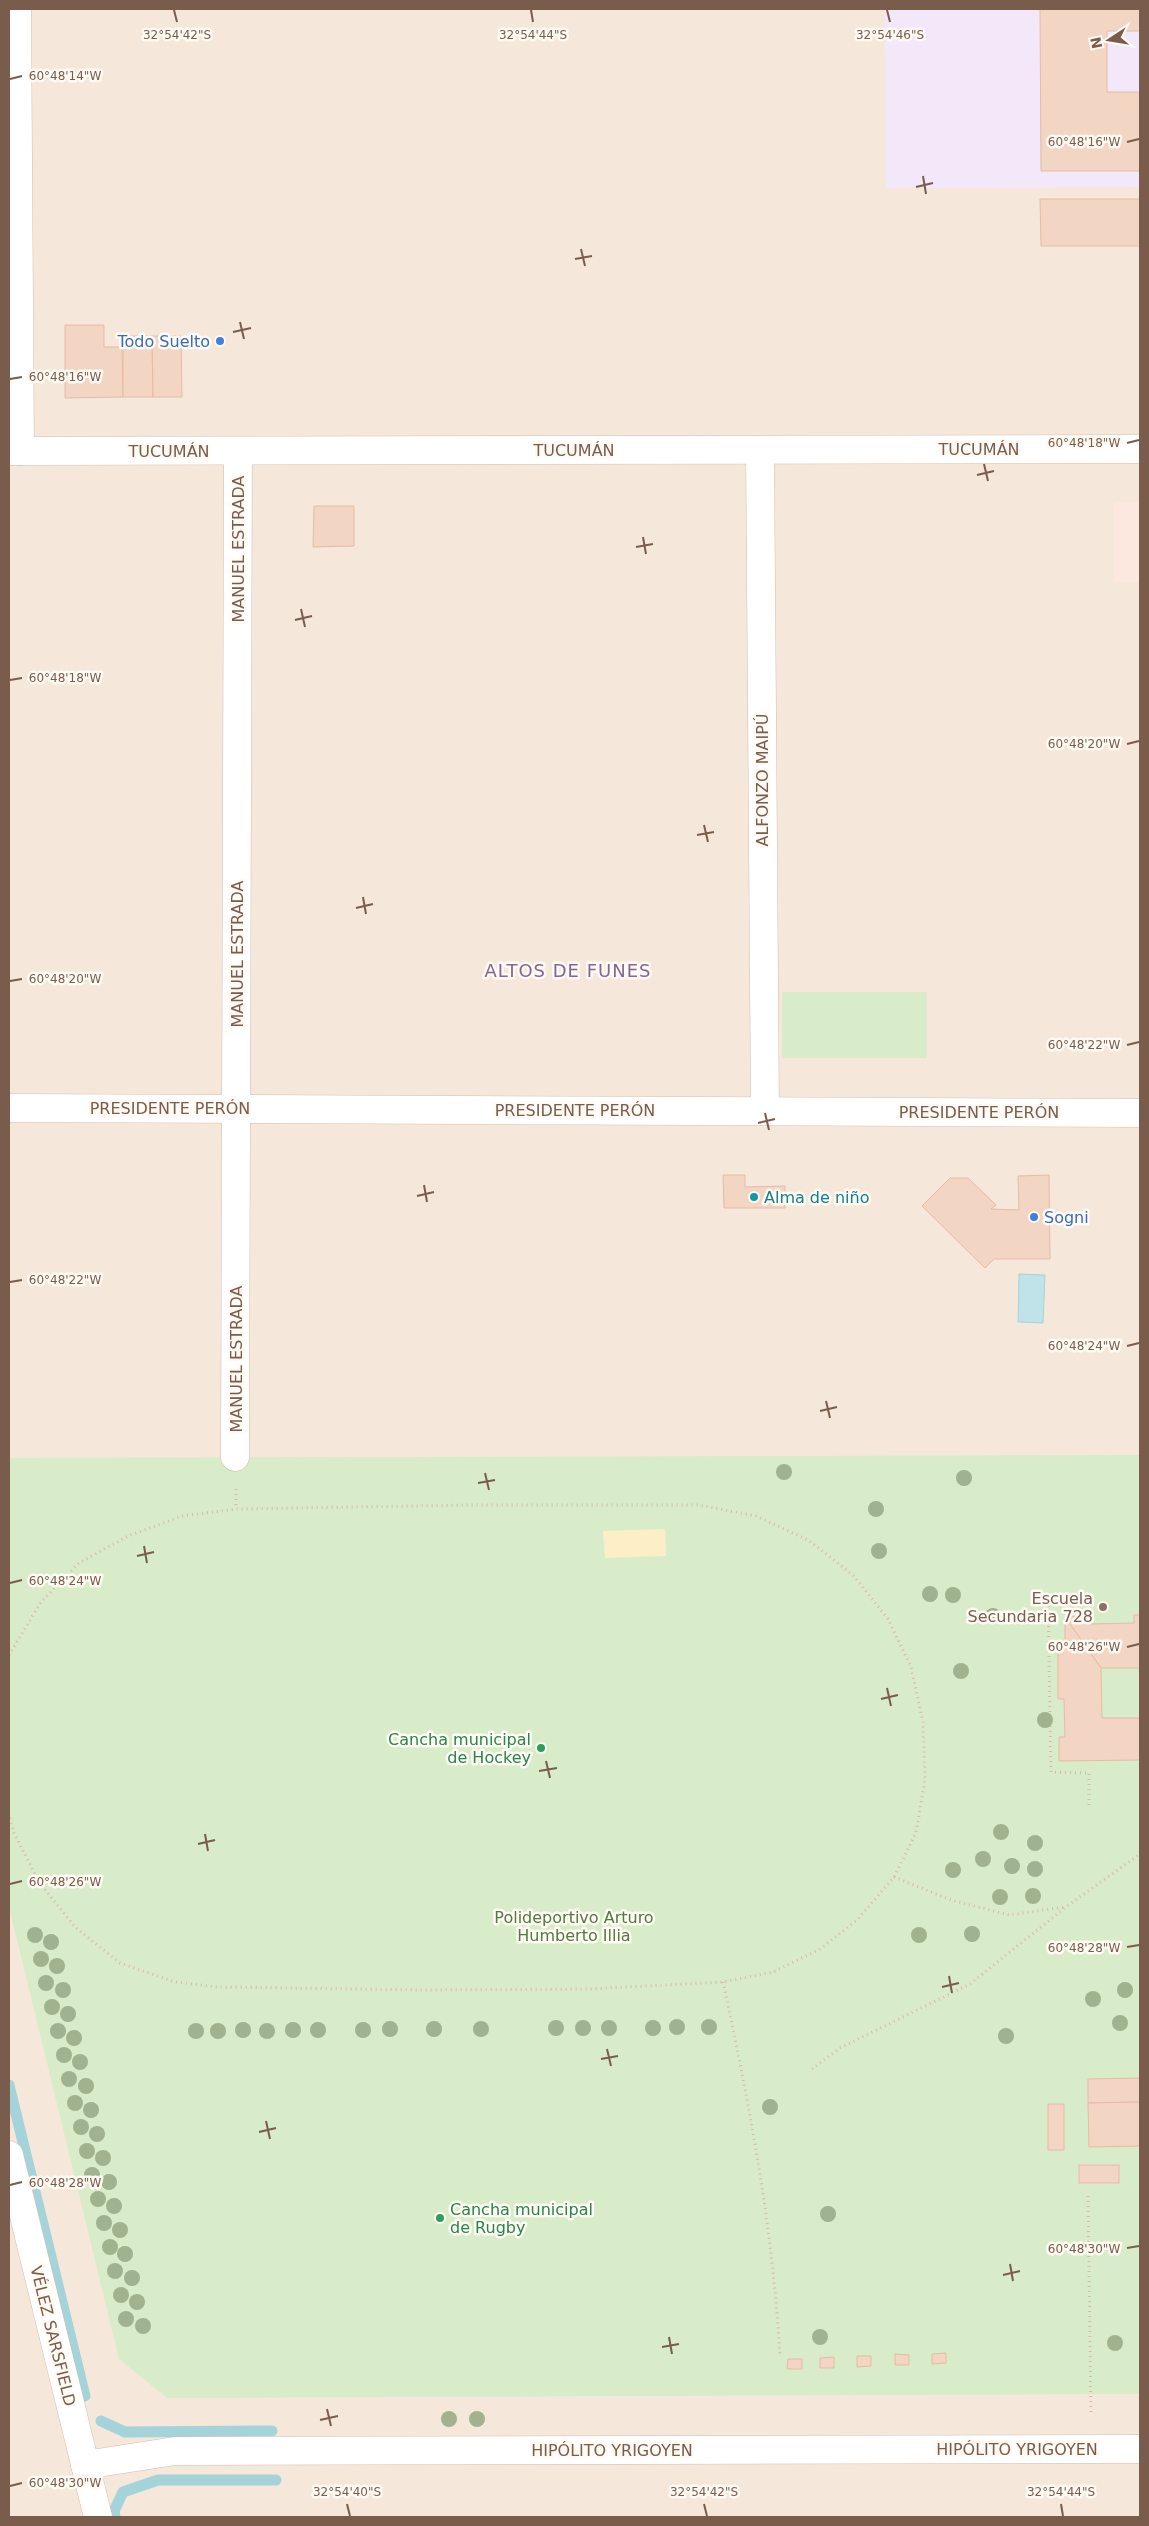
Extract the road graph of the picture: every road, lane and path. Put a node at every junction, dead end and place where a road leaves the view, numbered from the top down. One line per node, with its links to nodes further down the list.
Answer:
1 (17, 9): 4 (street)
2 (1140, 449): 3 (street, TUCUMÁN)
3 (760, 450): 5 (street, TUCUMÁN); 8 (street, ALFONZO MAIPÚ)
4 (14, 451): 5 (street, TUCUMÁN)
5 (238, 451): 7 (street, MANUEL ESTRADA)
6 (9, 1108): 7 (street, PRESIDENTE PERÓN)
7 (237, 1108): 8 (street, PRESIDENTE PERÓN); 10 (street, MANUEL ESTRADA)
8 (764, 1111): 9 (street, PRESIDENTE PERÓN)
9 (1140, 1113)
10 (235, 1457)
11 (1065, 1598): 13 (path)
12 (9, 1656): 16 (path)
13 (1089, 1809)
14 (9, 1814): 18 (path)
15 (1140, 1854): 17 (path)
16 (894, 1877): 17 (path); 18 (path)
17 (1066, 1907): 19 (path)
18 (723, 1982): 22 (path)
19 (812, 2069)
20 (9, 2155): 25 (street, VÉLEZ SARSFIELD)
21 (1088, 2196): 23 (path)
22 (780, 2356)
23 (1091, 2394)
24 (1140, 2449): 25 (street, HIPÓLITO YRIGOYEN)
25 (85, 2465): 26 (street, VÉLEZ SARSFIELD)
26 (98, 2517)

